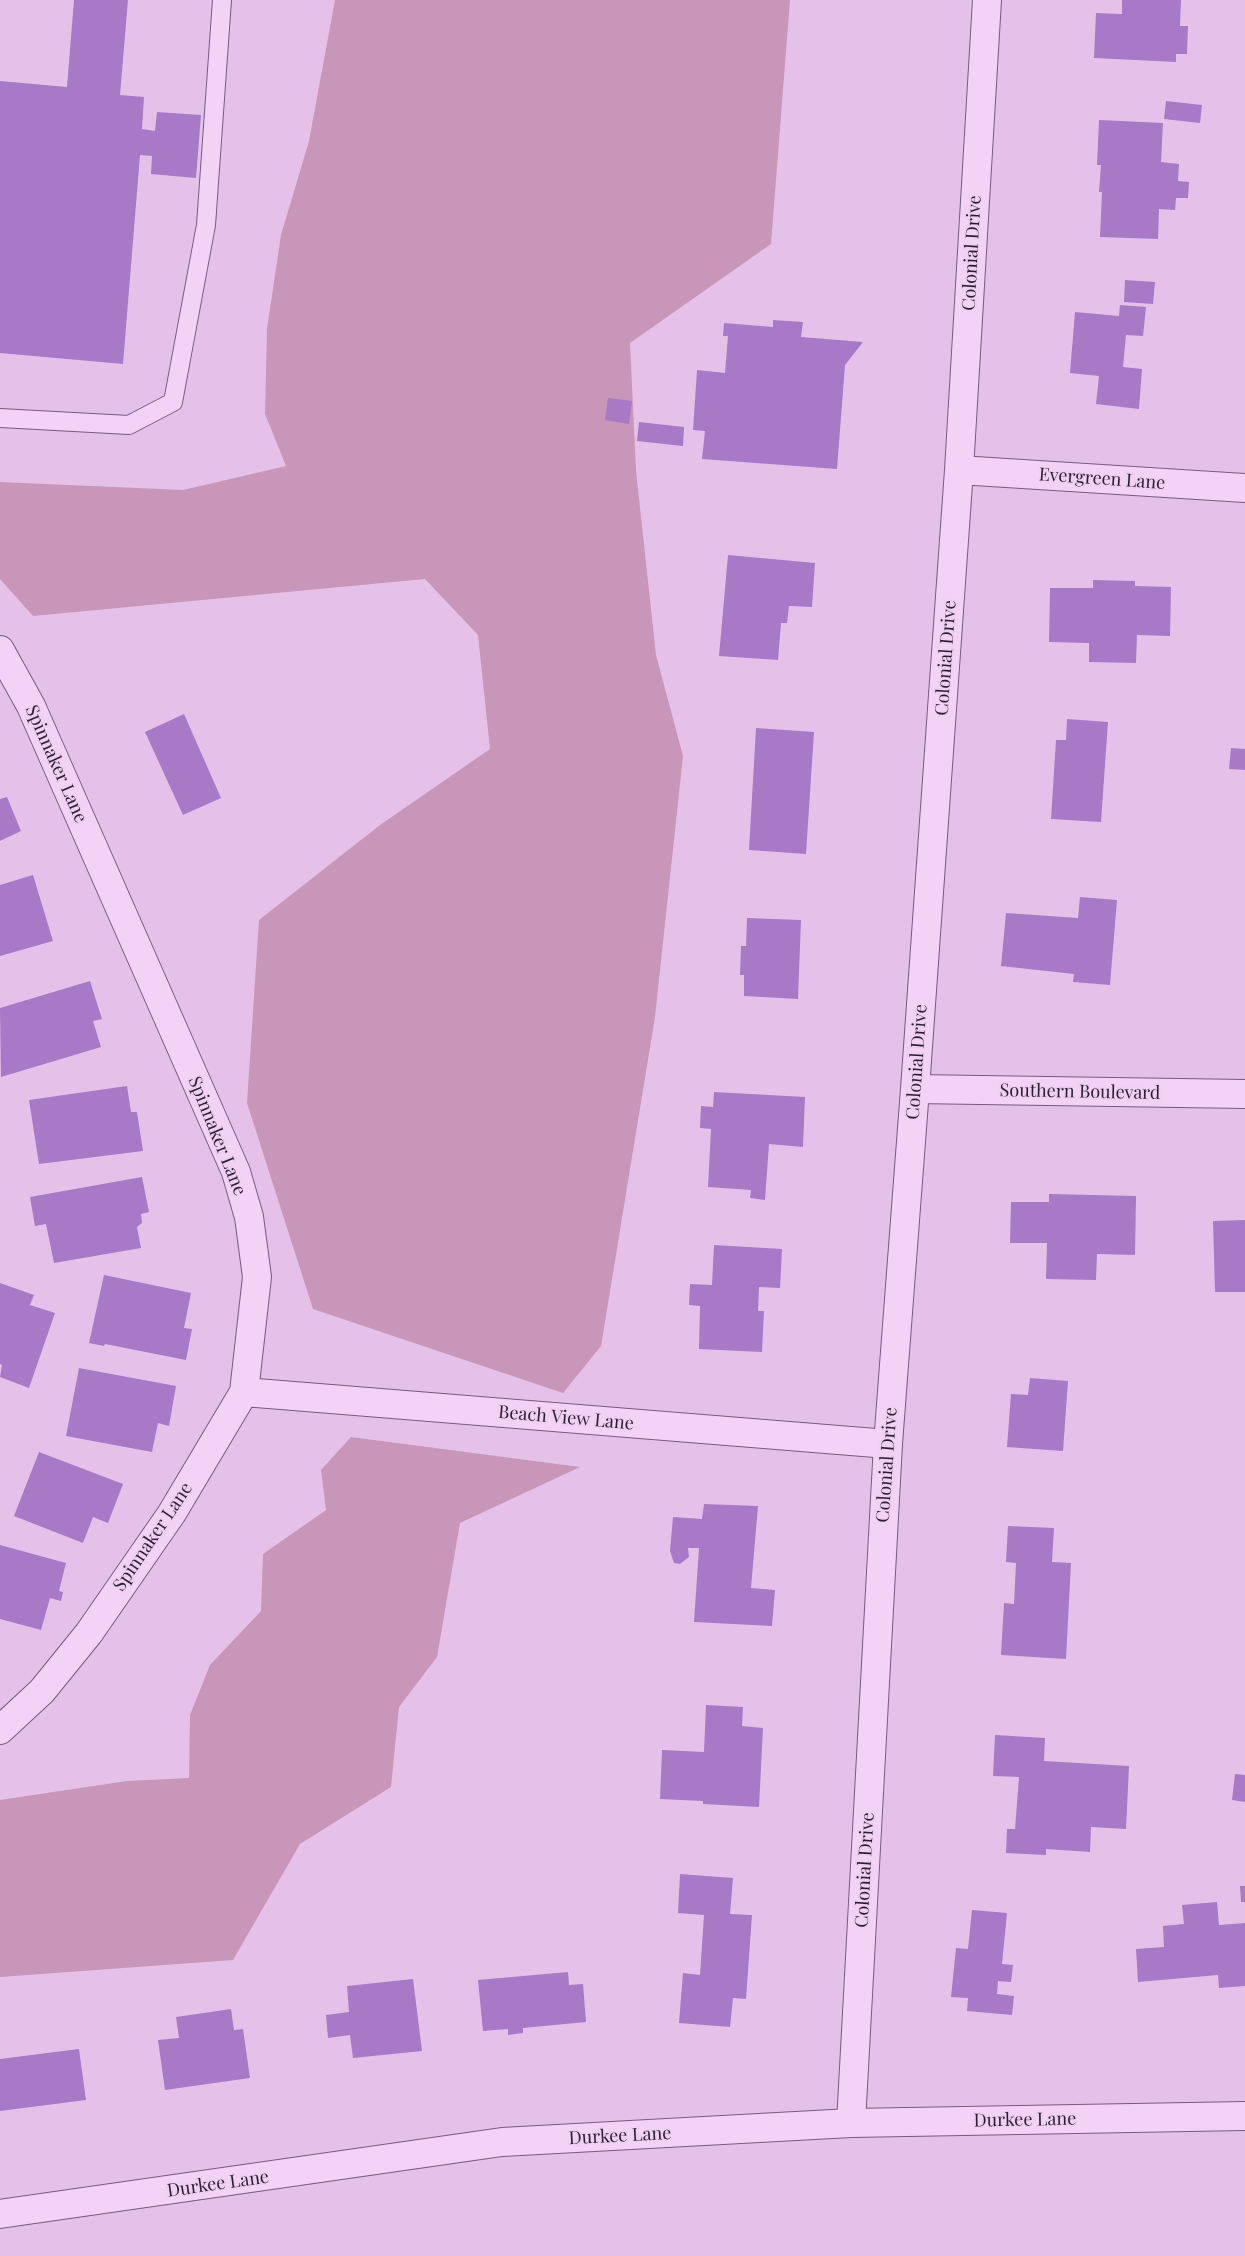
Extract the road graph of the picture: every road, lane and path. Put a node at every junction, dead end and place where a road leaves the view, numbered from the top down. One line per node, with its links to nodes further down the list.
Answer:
1 (222, 0): 3 (lane)
2 (987, 0): 4 (street, Colonial Drive)
3 (0, 418)
4 (959, 470): 5 (street, Evergreen Lane); 7 (street, Colonial Drive)
5 (1245, 488)
6 (0, 650): 9 (street, Spinnaker Lane)
7 (915, 1089): 8 (street, Southern Boulevard); 10 (street, Colonial Drive)
8 (1245, 1094)
9 (244, 1392): 10 (street, Beach View Lane); 11 (street, Spinnaker Lane)
10 (888, 1444): 13 (street, Colonial Drive)
11 (0, 1730)
12 (1245, 2116): 13 (street, Durkee Lane)
13 (851, 2123): 14 (street, Durkee Lane)
14 (0, 2214)

